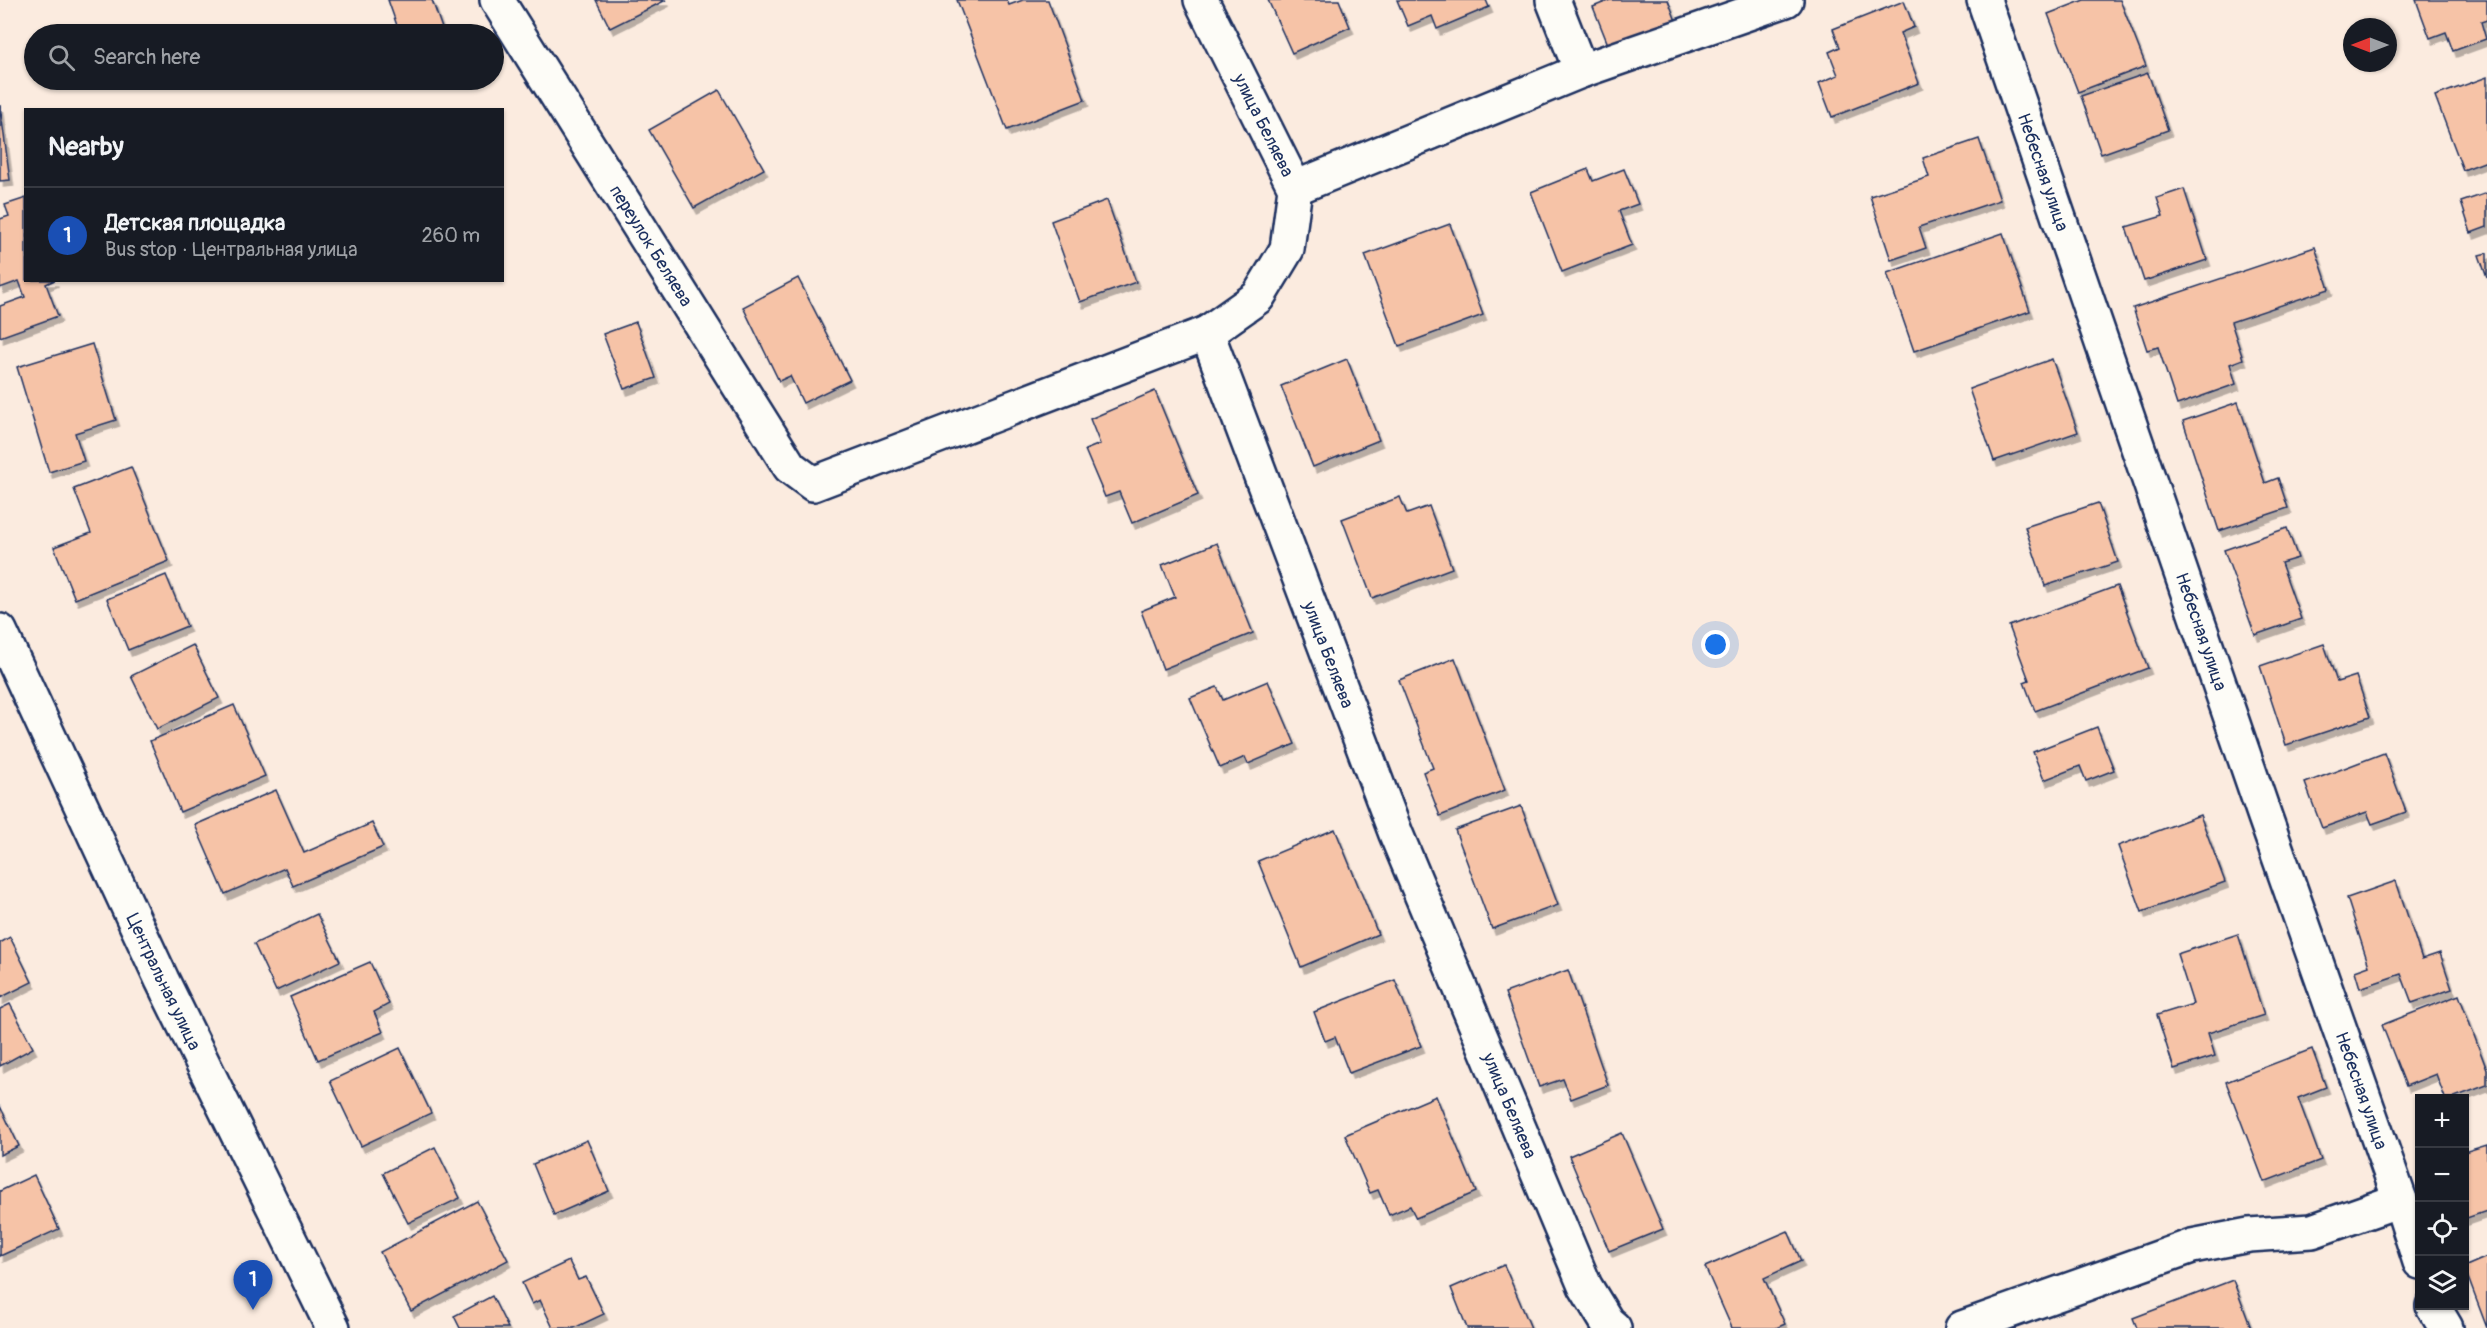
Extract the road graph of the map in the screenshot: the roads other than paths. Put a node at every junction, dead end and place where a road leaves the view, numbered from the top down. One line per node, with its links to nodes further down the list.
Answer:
1 (497, 0): 8 (street, переулок Беляева)
2 (1201, 0): 7 (street, улица Беляева)
3 (1553, 0): 6 (street)
4 (1786, 0): 6 (street)
5 (1984, 0): 10 (street, Небесная улица)
6 (1581, 71): 7 (street)
7 (1295, 188): 8 (street, улица Беляева)
8 (1207, 333): 14 (street, улица Беляева)
9 (0, 631): 13 (street, Центральная улица)
10 (2400, 1200): 11 (street, Небесная улица); 15 (street)
11 (2418, 1256)
12 (2436, 1310): 16 (street)
13 (333, 1328)
14 (1614, 1328)
15 (1962, 1328)
16 (2446, 1328)

